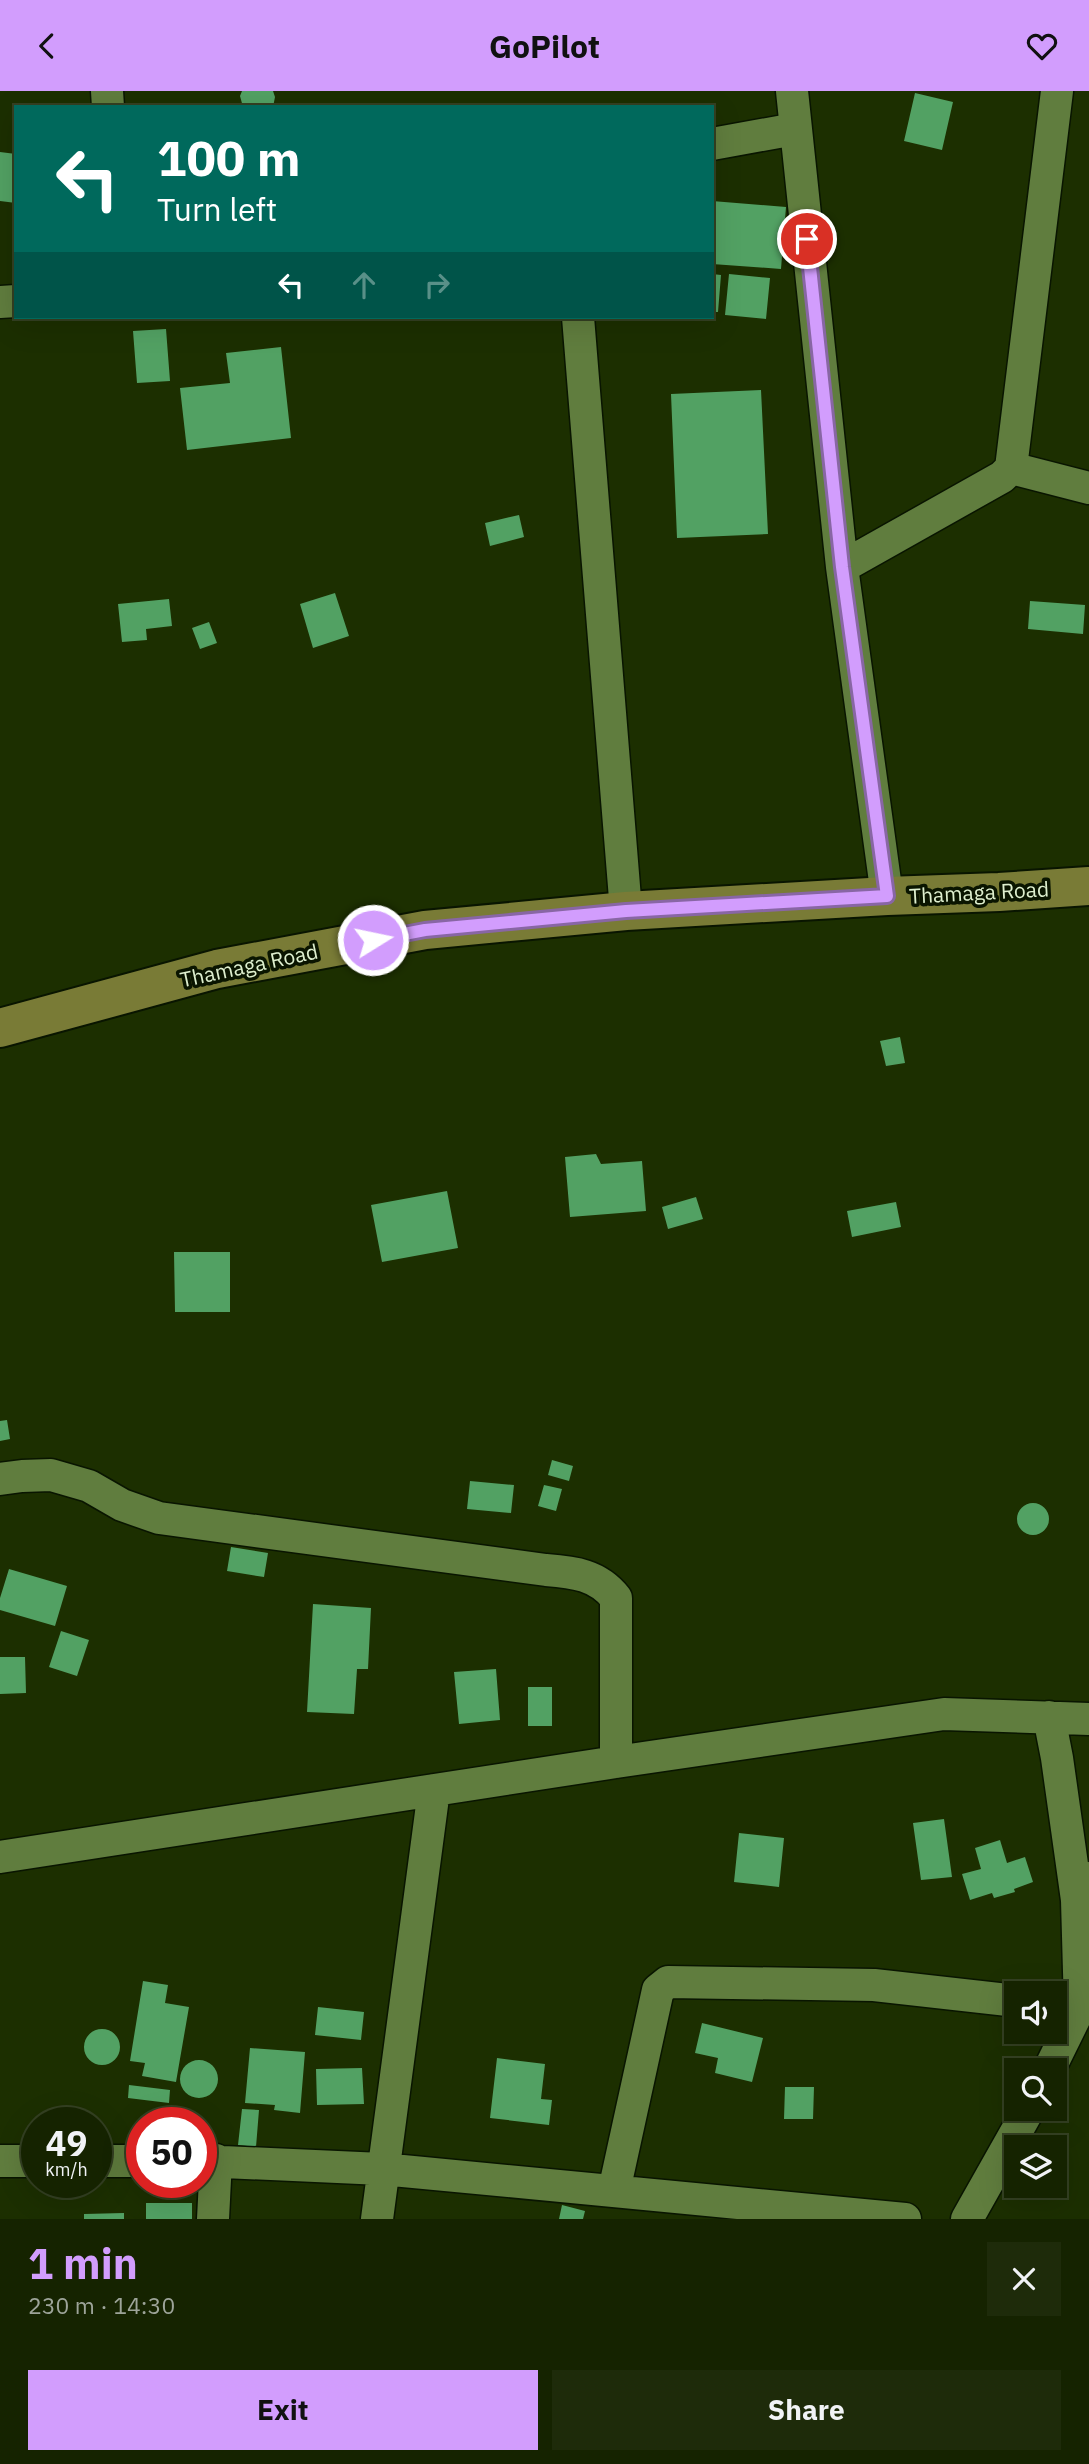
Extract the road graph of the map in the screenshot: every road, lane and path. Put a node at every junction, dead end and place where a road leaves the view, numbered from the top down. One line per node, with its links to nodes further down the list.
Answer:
1 (792, 91): 3 (street)
2 (1057, 91): 6 (street)
3 (795, 129): 4 (street); 8 (street)
4 (714, 144)
5 (578, 319): 11 (street)
6 (1011, 468): 7 (street); 8 (street)
7 (1089, 488)
8 (842, 567): 10 (street)
9 (1089, 885): 10 (main road, Thamaga Road)
10 (887, 896): 11 (main road, Thamaga Road)
11 (626, 911): 12 (main road, Thamaga Road)
12 (0, 1028)
13 (0, 1479): 16 (street)
14 (1049, 1717): 15 (street); 16 (street); 19 (street)
15 (1089, 1719)
16 (616, 1762): 17 (street)
17 (434, 1790): 18 (street); 27 (street)
18 (0, 1857)
19 (1083, 1889): 21 (street)
20 (1004, 2000): 28 (street)
21 (1075, 2006): 22 (street)
22 (1054, 2058)
23 (1022, 2121): 33 (street)
24 (0, 2161): 25 (street)
25 (21, 2161)
26 (217, 2161): 27 (street)
27 (382, 2169): 28 (street); 31 (street)
28 (614, 2191): 32 (street)
29 (212, 2198): 30 (street)
30 (213, 2219)
31 (377, 2219)
32 (905, 2219)
33 (967, 2219)

